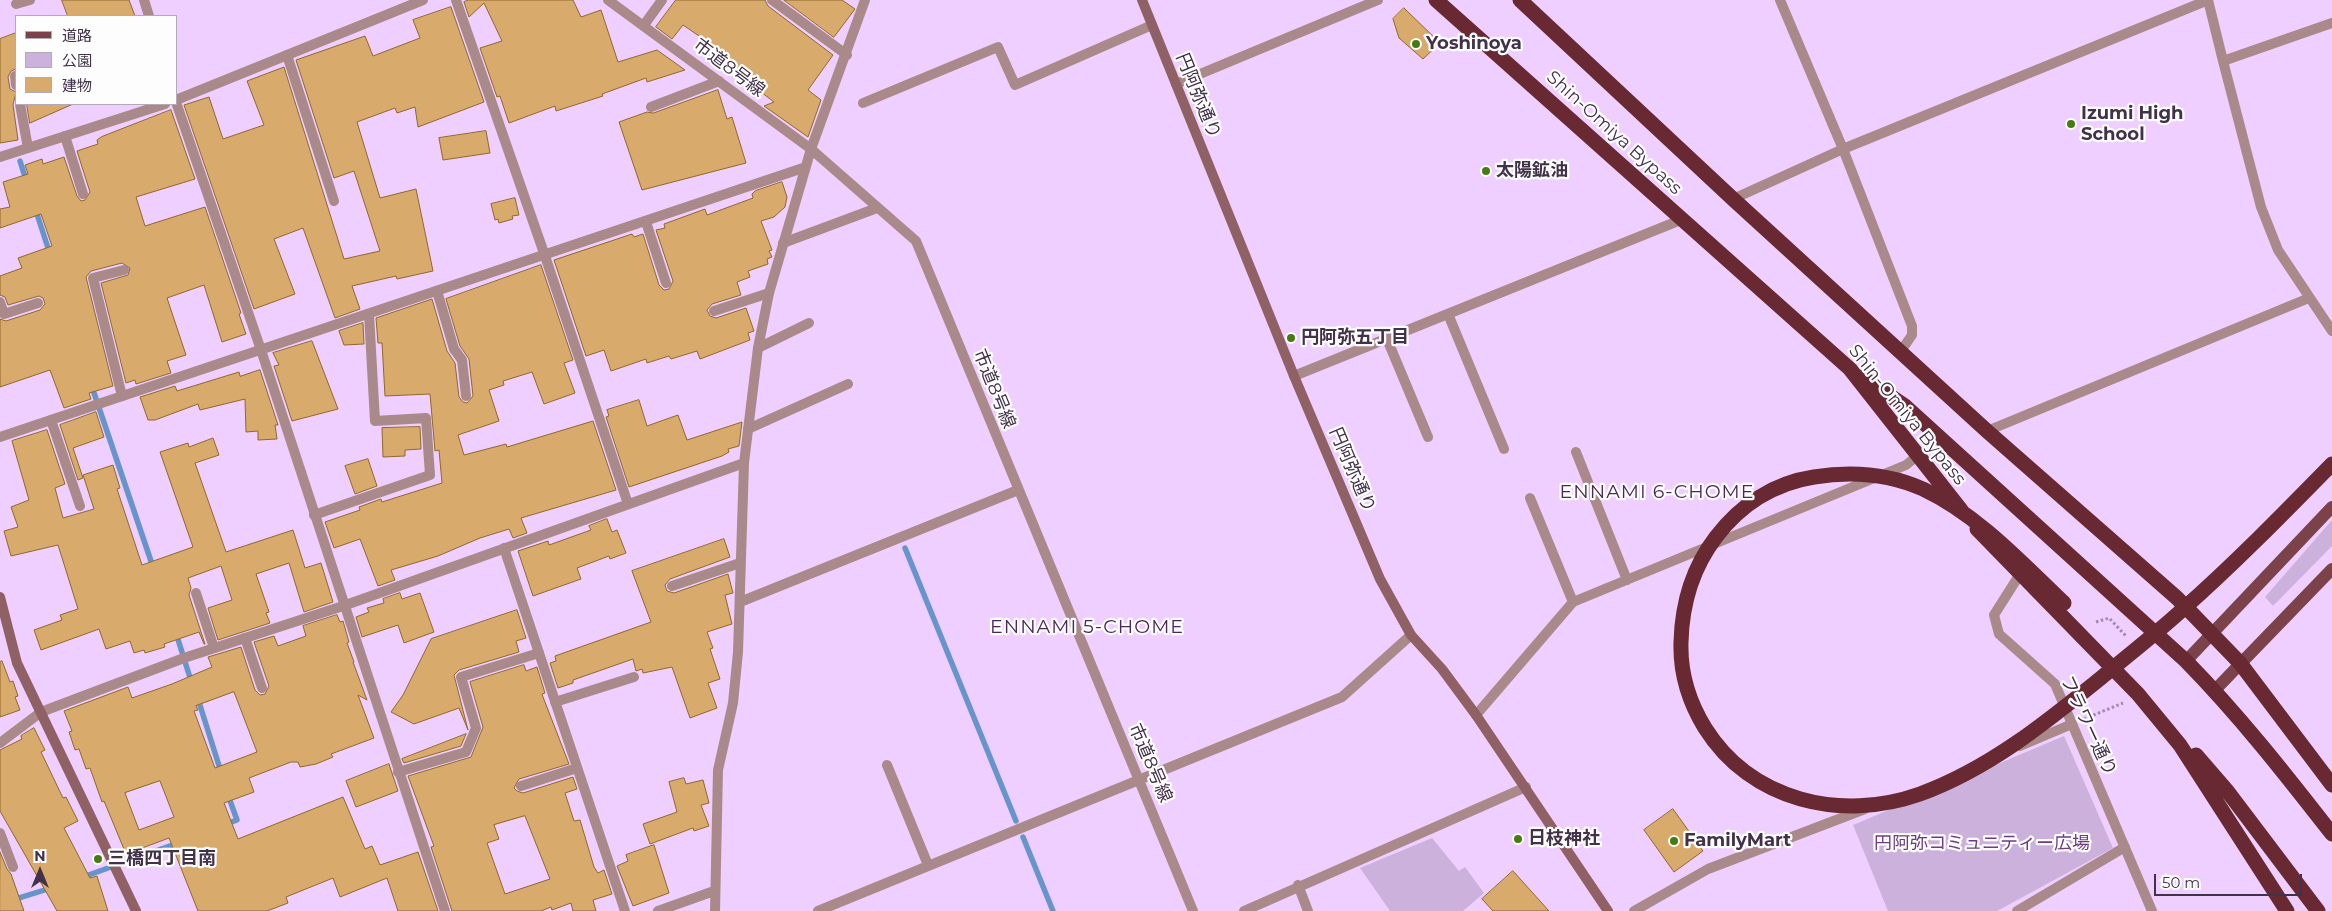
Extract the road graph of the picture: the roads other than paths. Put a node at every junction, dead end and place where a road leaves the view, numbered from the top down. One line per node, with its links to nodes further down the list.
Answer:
1 (30, 0): 14 (street)
2 (144, 0): 15 (street)
3 (423, 0): 19 (street)
4 (456, 0): 43 (street)
5 (608, 0): 17 (street, 市道8号線)
6 (662, 0): 17 (street)
7 (772, 0): 20 (street)
8 (865, 0): 20 (street)
9 (1142, 0): 18 (street, 円阿弥通り)
10 (1378, 0): 23 (street)
11 (1436, 0): 40 (highway, Shin-Omiya Bypass)
12 (1520, 0): 37 (highway, Shin-Omiya Bypass)
13 (1780, 0): 33 (street)
14 (16, 4)
15 (149, 15)
16 (2332, 23): 21 (street)
17 (644, 25): 22 (street, 市道8号線)
18 (1152, 25): 23 (street, 円阿弥通り); 25 (street)
19 (286, 55): 24 (street); 38 (street)
20 (847, 55): 32 (street)
21 (2223, 61): 33 (street); 48 (street)
22 (719, 80): 29 (street); 32 (street, 市道8号線)
23 (1176, 84): 61 (street, 円阿弥通り)
24 (178, 100)
25 (863, 103)
26 (20, 105): 31 (street)
27 (162, 105): 30 (street)
28 (177, 105): 58 (street)
29 (651, 107)
30 (65, 136): 31 (street); 36 (street)
31 (28, 148): 34 (street)
32 (811, 149): 35 (street); 39 (street, 市道8号線)
33 (1843, 149): 37 (street); 59 (street)
34 (0, 157)
35 (806, 167): 41 (street); 42 (street)
36 (83, 194)
37 (1733, 199): 59 (highway, Shin-Omiya Bypass)
38 (334, 201)
39 (877, 208): 42 (street); 75 (street, 市道8号線)
40 (1683, 219): 53 (street); 60 (highway, Shin-Omiya Bypass)
41 (646, 222): 43 (street); 45 (street)
42 (783, 243): 47 (street)
43 (545, 256): 46 (street); 77 (street)
44 (124, 270): 63 (street)
45 (666, 283)
46 (437, 291): 52 (street); 64 (street)
47 (769, 293): 51 (street); 57 (street)
48 (2309, 298): 55 (street); 67 (street)
49 (0, 302): 50 (street)
50 (38, 303)
51 (714, 311)
52 (369, 314): 58 (street); 80 (street)
53 (1448, 314): 56 (street); 70 (street)
54 (809, 323): 57 (street)
55 (2332, 331)
56 (1387, 339): 61 (street); 69 (street)
57 (758, 348): 66 (street)
58 (261, 350): 63 (street); 80 (street)
59 (1901, 351): 67 (highway, Shin-Omiya Bypass)
60 (1850, 369): 72 (highway, Shin-Omiya Bypass); 97 (highway)
61 (1294, 376): 93 (street, 円阿弥通り)
62 (848, 384): 66 (street)
63 (122, 396): 65 (street)
64 (466, 396)
65 (51, 420): 68 (street); 78 (street)
66 (748, 428): 73 (street)
67 (1987, 431): 92 (highway, Shin-Omiya Bypass)
68 (0, 437)
69 (1428, 437)
70 (1504, 449)
71 (1576, 452): 85 (street)
72 (1917, 456): 84 (highway, Shin-Omiya Bypass); 85 (street)
73 (744, 462): 77 (street); 82 (street)
74 (2332, 464): 135 (highway, bridge)
75 (1018, 490): 89 (street); 110 (street, 市道8号線)
76 (1530, 498): 90 (street)
77 (628, 504): 81 (street)
78 (80, 506)
79 (2332, 507): 92 (main road)
80 (314, 515): 91 (street)
81 (504, 548): 91 (street); 96 (street)
82 (740, 563): 86 (street); 89 (street)
83 (2332, 568): 98 (main road)
84 (2020, 574): 105 (street, フラワー通り); 134 (highway, Shin-Omiya Bypass)
85 (1627, 580): 90 (street)
86 (672, 586)
87 (196, 593): 95 (street)
88 (0, 597): 103 (street)
89 (740, 602): 120 (street)
90 (1573, 602): 104 (street)
91 (343, 606): 94 (street); 109 (street)
92 (2212, 634): 97 (main road); 98 (highway, Shin-Omiya Bypass)
93 (1411, 635): 104 (street, 円阿弥通り); 110 (street)
94 (245, 638): 95 (street); 100 (street)
95 (214, 648): 103 (street)
96 (539, 652): 102 (street); 109 (street)
97 (2186, 661): 101 (highway)
98 (2240, 663): 101 (main road); 111 (highway, Shin-Omiya Bypass)
99 (634, 677): 102 (street)
100 (262, 688)
101 (2215, 690): 115 (highway)
102 (555, 702): 108 (street)
103 (41, 712): 106 (street); 121 (street)
104 (1476, 715): 113 (street, 円阿弥通り)
105 (2072, 724): 116 (street, フラワー通り); 131 (street)
106 (0, 743)
107 (887, 765): 117 (street)
108 (577, 768): 112 (street); 123 (street)
109 (398, 772): 122 (street)
110 (1140, 781): 117 (street); 127 (street, 市道8号線)
111 (2332, 785)
112 (521, 786)
113 (1526, 787): 119 (street); 130 (street, 円阿弥通り)
114 (0, 834): 118 (street)
115 (2332, 834)
116 (2125, 848): 132 (street); 133 (street, フラワー通り)
117 (928, 865): 126 (street)
118 (13, 867)
119 (1298, 885): 128 (street); 129 (street)
120 (714, 891): 124 (street); 125 (street)
121 (136, 911)
122 (445, 911)
123 (625, 911)
124 (658, 911)
125 (715, 911)
126 (818, 911)
127 (1193, 911)
128 (1244, 911)
129 (1308, 911)
130 (1608, 911)
131 (1634, 911)
132 (2017, 911)
133 (2152, 911)
134 (2287, 911)
135 (2318, 911)

